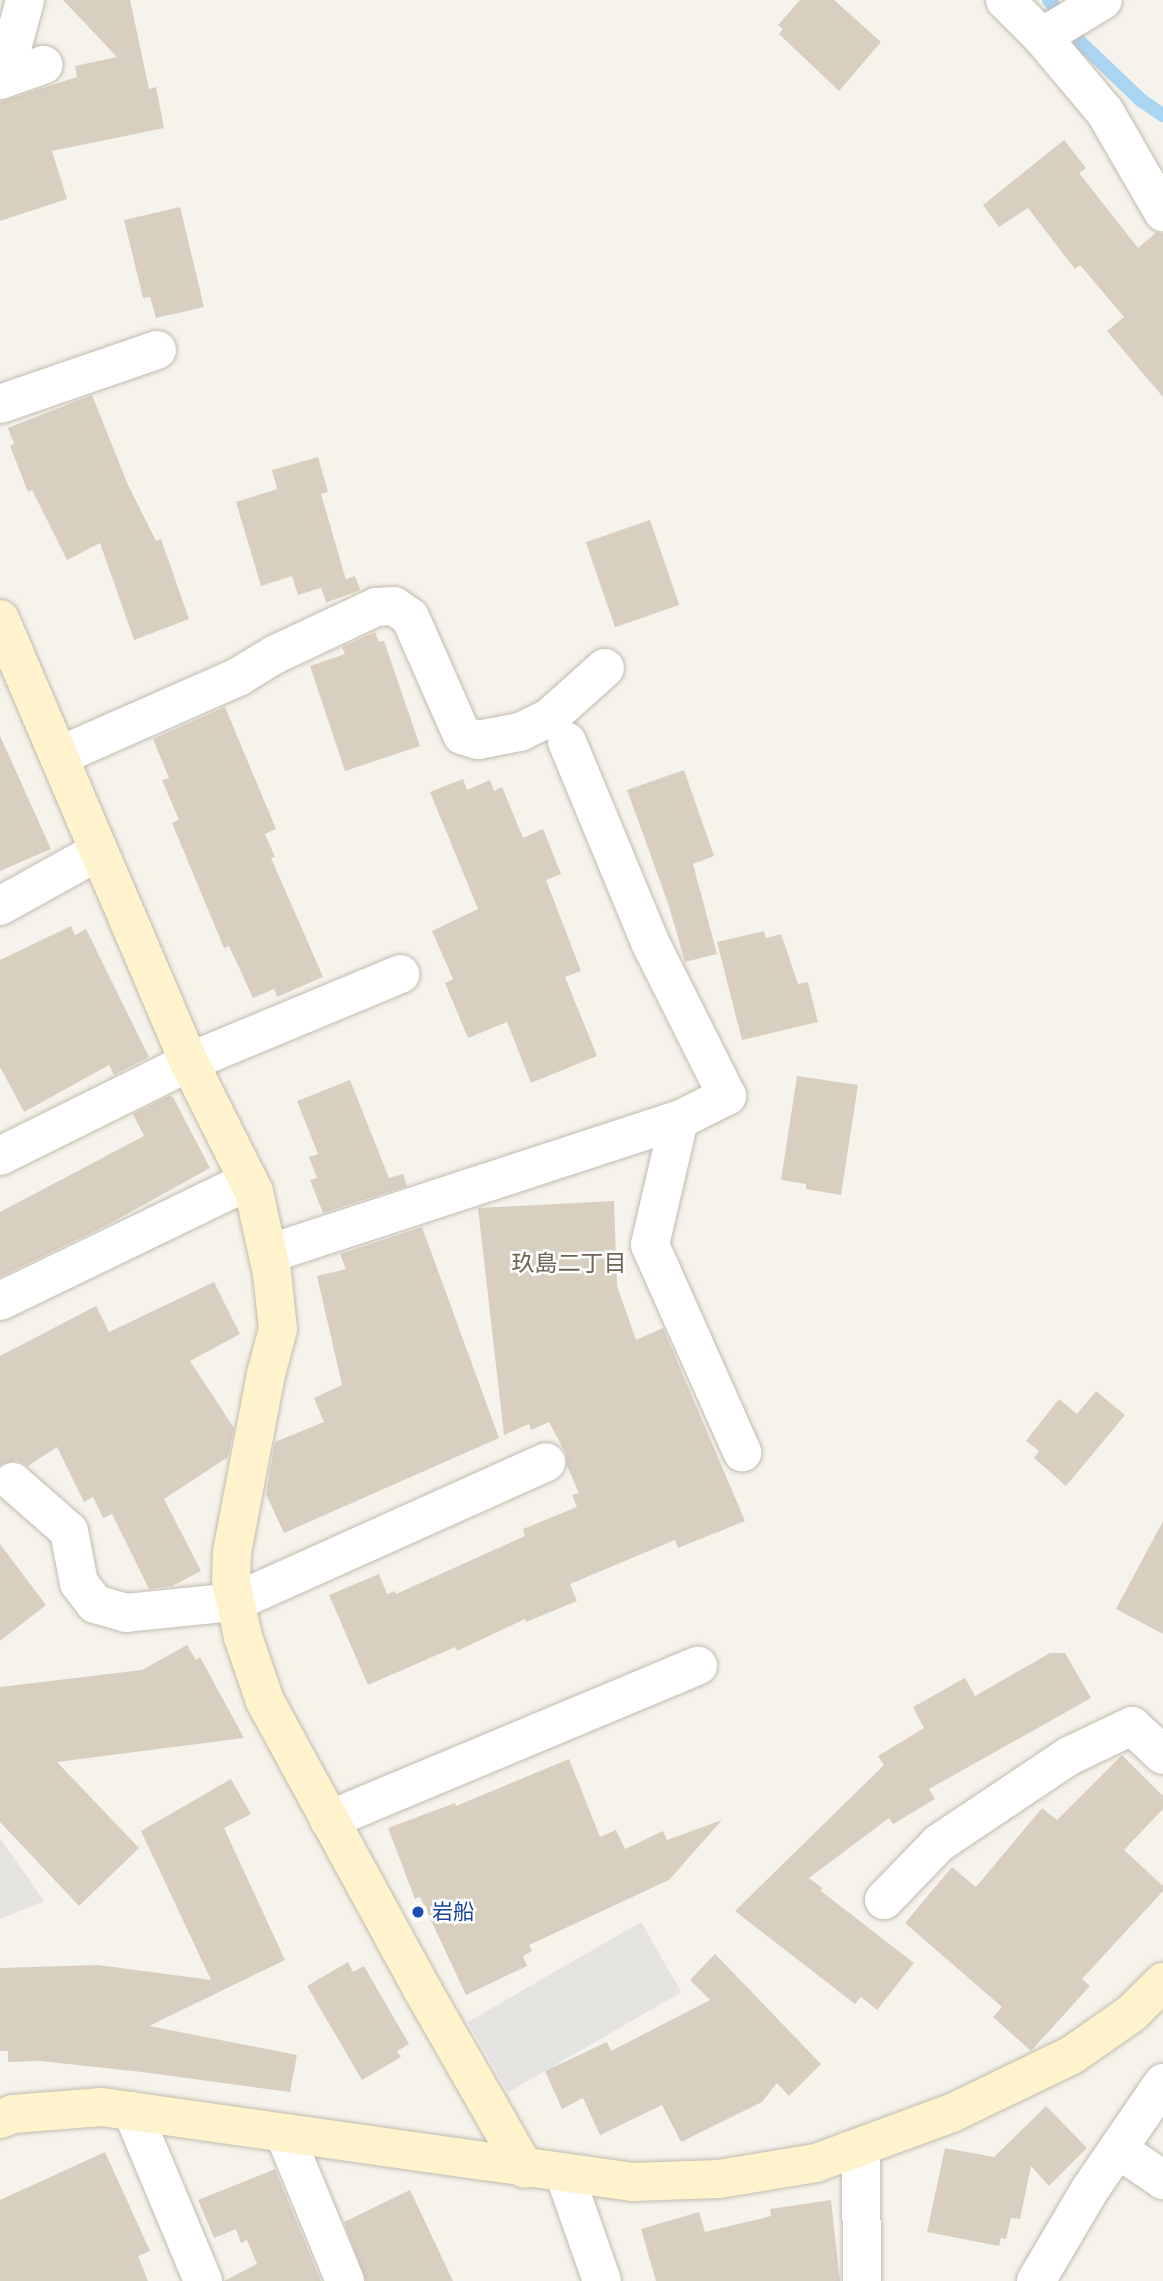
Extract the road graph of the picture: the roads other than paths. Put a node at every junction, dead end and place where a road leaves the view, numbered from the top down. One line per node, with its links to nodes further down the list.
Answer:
1 (25, 0): 6 (street)
2 (1005, 0): 4 (street)
3 (1098, 3): 4 (street)
4 (1050, 33): 7 (street)
5 (43, 65): 6 (street)
6 (2, 79)
7 (1163, 212)
8 (157, 350): 9 (street)
9 (0, 404)
10 (0, 619): 12 (street)
11 (605, 668): 14 (street)
12 (11, 678): 14 (street)
13 (567, 742): 19 (street)
14 (58, 756): 15 (street)
15 (97, 852): 16 (street); 18 (street)
16 (0, 906)
17 (400, 974): 18 (street)
18 (189, 1062): 20 (street); 21 (street)
19 (679, 1120): 22 (street); 24 (street)
20 (0, 1156)
21 (248, 1181): 22 (street); 23 (street)
22 (268, 1254): 27 (street)
23 (0, 1301)
24 (742, 1452)
25 (546, 1462): 27 (street)
26 (13, 1482): 27 (street)
27 (235, 1602): 30 (street)
28 (698, 1666): 30 (street)
29 (1163, 1755): 31 (street)
30 (330, 1820): 39 (street)
31 (884, 1900)
32 (1163, 1982): 37 (street)
33 (1163, 2083): 38 (street)
34 (4, 2109): 35 (street)
35 (132, 2111): 36 (street); 42 (street)
36 (284, 2133): 39 (street); 43 (street)
37 (861, 2147): 40 (street); 45 (street)
38 (1118, 2149): 41 (street); 46 (street)
39 (525, 2169): 40 (street)
40 (564, 2173): 44 (street)
41 (1163, 2180)
42 (204, 2281)
43 (345, 2281)
44 (602, 2281)
45 (862, 2281)
46 (1036, 2281)

